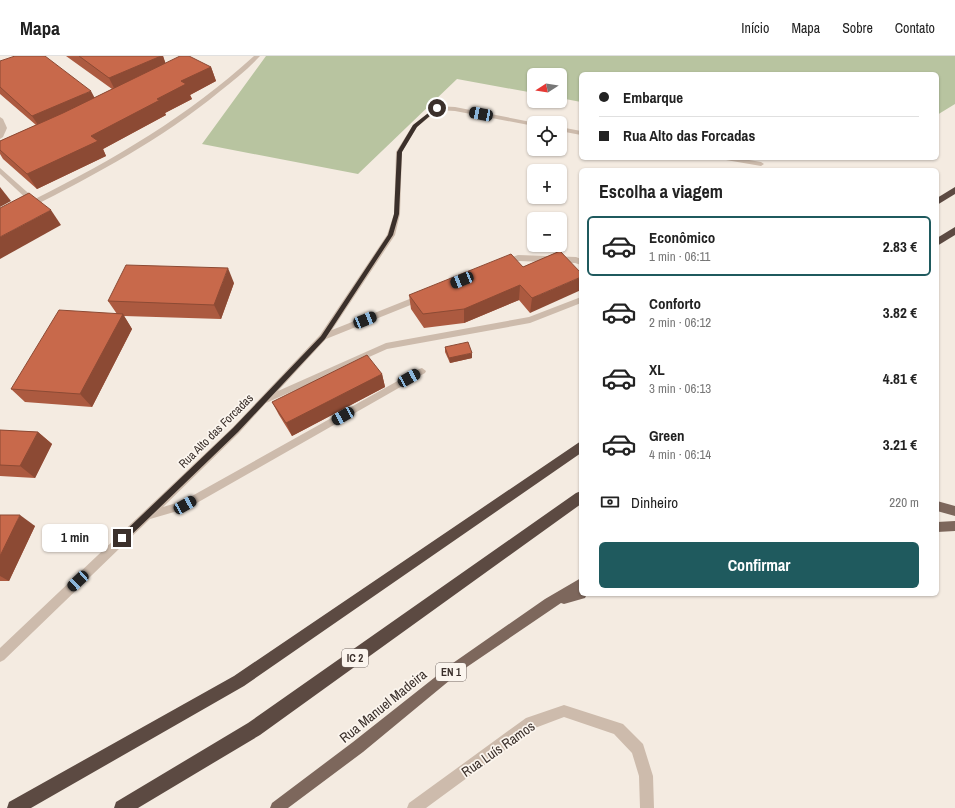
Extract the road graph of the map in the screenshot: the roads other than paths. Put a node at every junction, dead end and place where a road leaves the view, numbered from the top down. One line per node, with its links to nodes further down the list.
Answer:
1 (257, 56): 12 (lane)
2 (0, 119): 6 (lane)
3 (527, 123): 20 (lane)
4 (567, 130): 5 (lane)
5 (579, 133)
6 (0, 137)
7 (738, 160): 8 (lane)
8 (761, 164)
9 (0, 170): 12 (lane)
10 (955, 190): 11 (highway)
11 (939, 201)
12 (35, 203): 13 (lane)
13 (21, 210)
14 (955, 230): 15 (highway)
15 (939, 242)
16 (579, 261): 17 (lane)
17 (496, 267)
18 (424, 296): 20 (lane)
19 (579, 301): 22 (lane)
20 (323, 337): 22 (lane, Rua Alto das Forcadas)
21 (422, 371): 27 (lane)
22 (262, 402): 27 (lane, Rua Alto das Forcadas)
23 (579, 447): 34 (highway)
24 (579, 498): 35 (highway, IC 2)
25 (939, 506): 26 (main road)
26 (955, 510)
27 (147, 515): 33 (lane, Rua Alto das Forcadas)
28 (955, 526): 29 (main road)
29 (939, 527)
30 (579, 585): 32 (main road, Rua Manuel Madeira / EN 1)
31 (579, 595): 32 (main road, Rua Manuel Madeira / EN 1)
32 (549, 603): 36 (main road, Rua Manuel Madeira / EN 1)
33 (0, 656)
34 (15, 808)
35 (122, 808)
36 (277, 808)
37 (414, 808): 38 (street, Rua Luís Ramos)
38 (647, 808)

